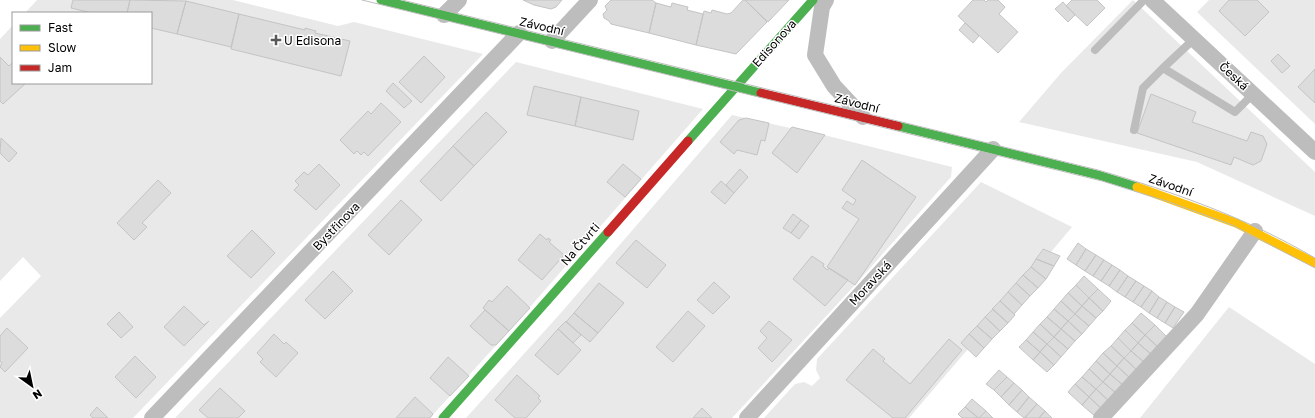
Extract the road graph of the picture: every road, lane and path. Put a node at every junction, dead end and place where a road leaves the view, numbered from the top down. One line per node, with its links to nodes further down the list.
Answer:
1 (381, 0): 8 (street, Závodní)
2 (459, 0): 8 (street)
3 (590, 0): 11 (street)
4 (813, 0): 14 (street, Edisonova)
5 (826, 0): 16 (street)
6 (1144, 0): 12 (lane)
7 (1152, 0): 10 (street, Česká)
8 (444, 15): 9 (street, Závodní)
9 (519, 33): 11 (street, Závodní); 22 (street, Bystřinova)
10 (1194, 39): 13 (lane); 15 (street, Česká)
11 (552, 41): 14 (street, Závodní)
12 (1095, 50)
13 (1163, 68): 15 (lane); 17 (lane)
14 (735, 86): 16 (street, Závodní); 23 (street, Na Čtvrti)
15 (1253, 94): 19 (street, Česká)
16 (863, 117): 18 (street, Závodní)
17 (1134, 130)
18 (993, 149): 20 (street, Závodní); 24 (street, Moravská)
19 (1315, 152)
20 (1255, 231): 21 (street, Závodní); 25 (street)
21 (1315, 263)
22 (152, 418)
23 (443, 418)
24 (746, 418)
25 (1102, 418)

